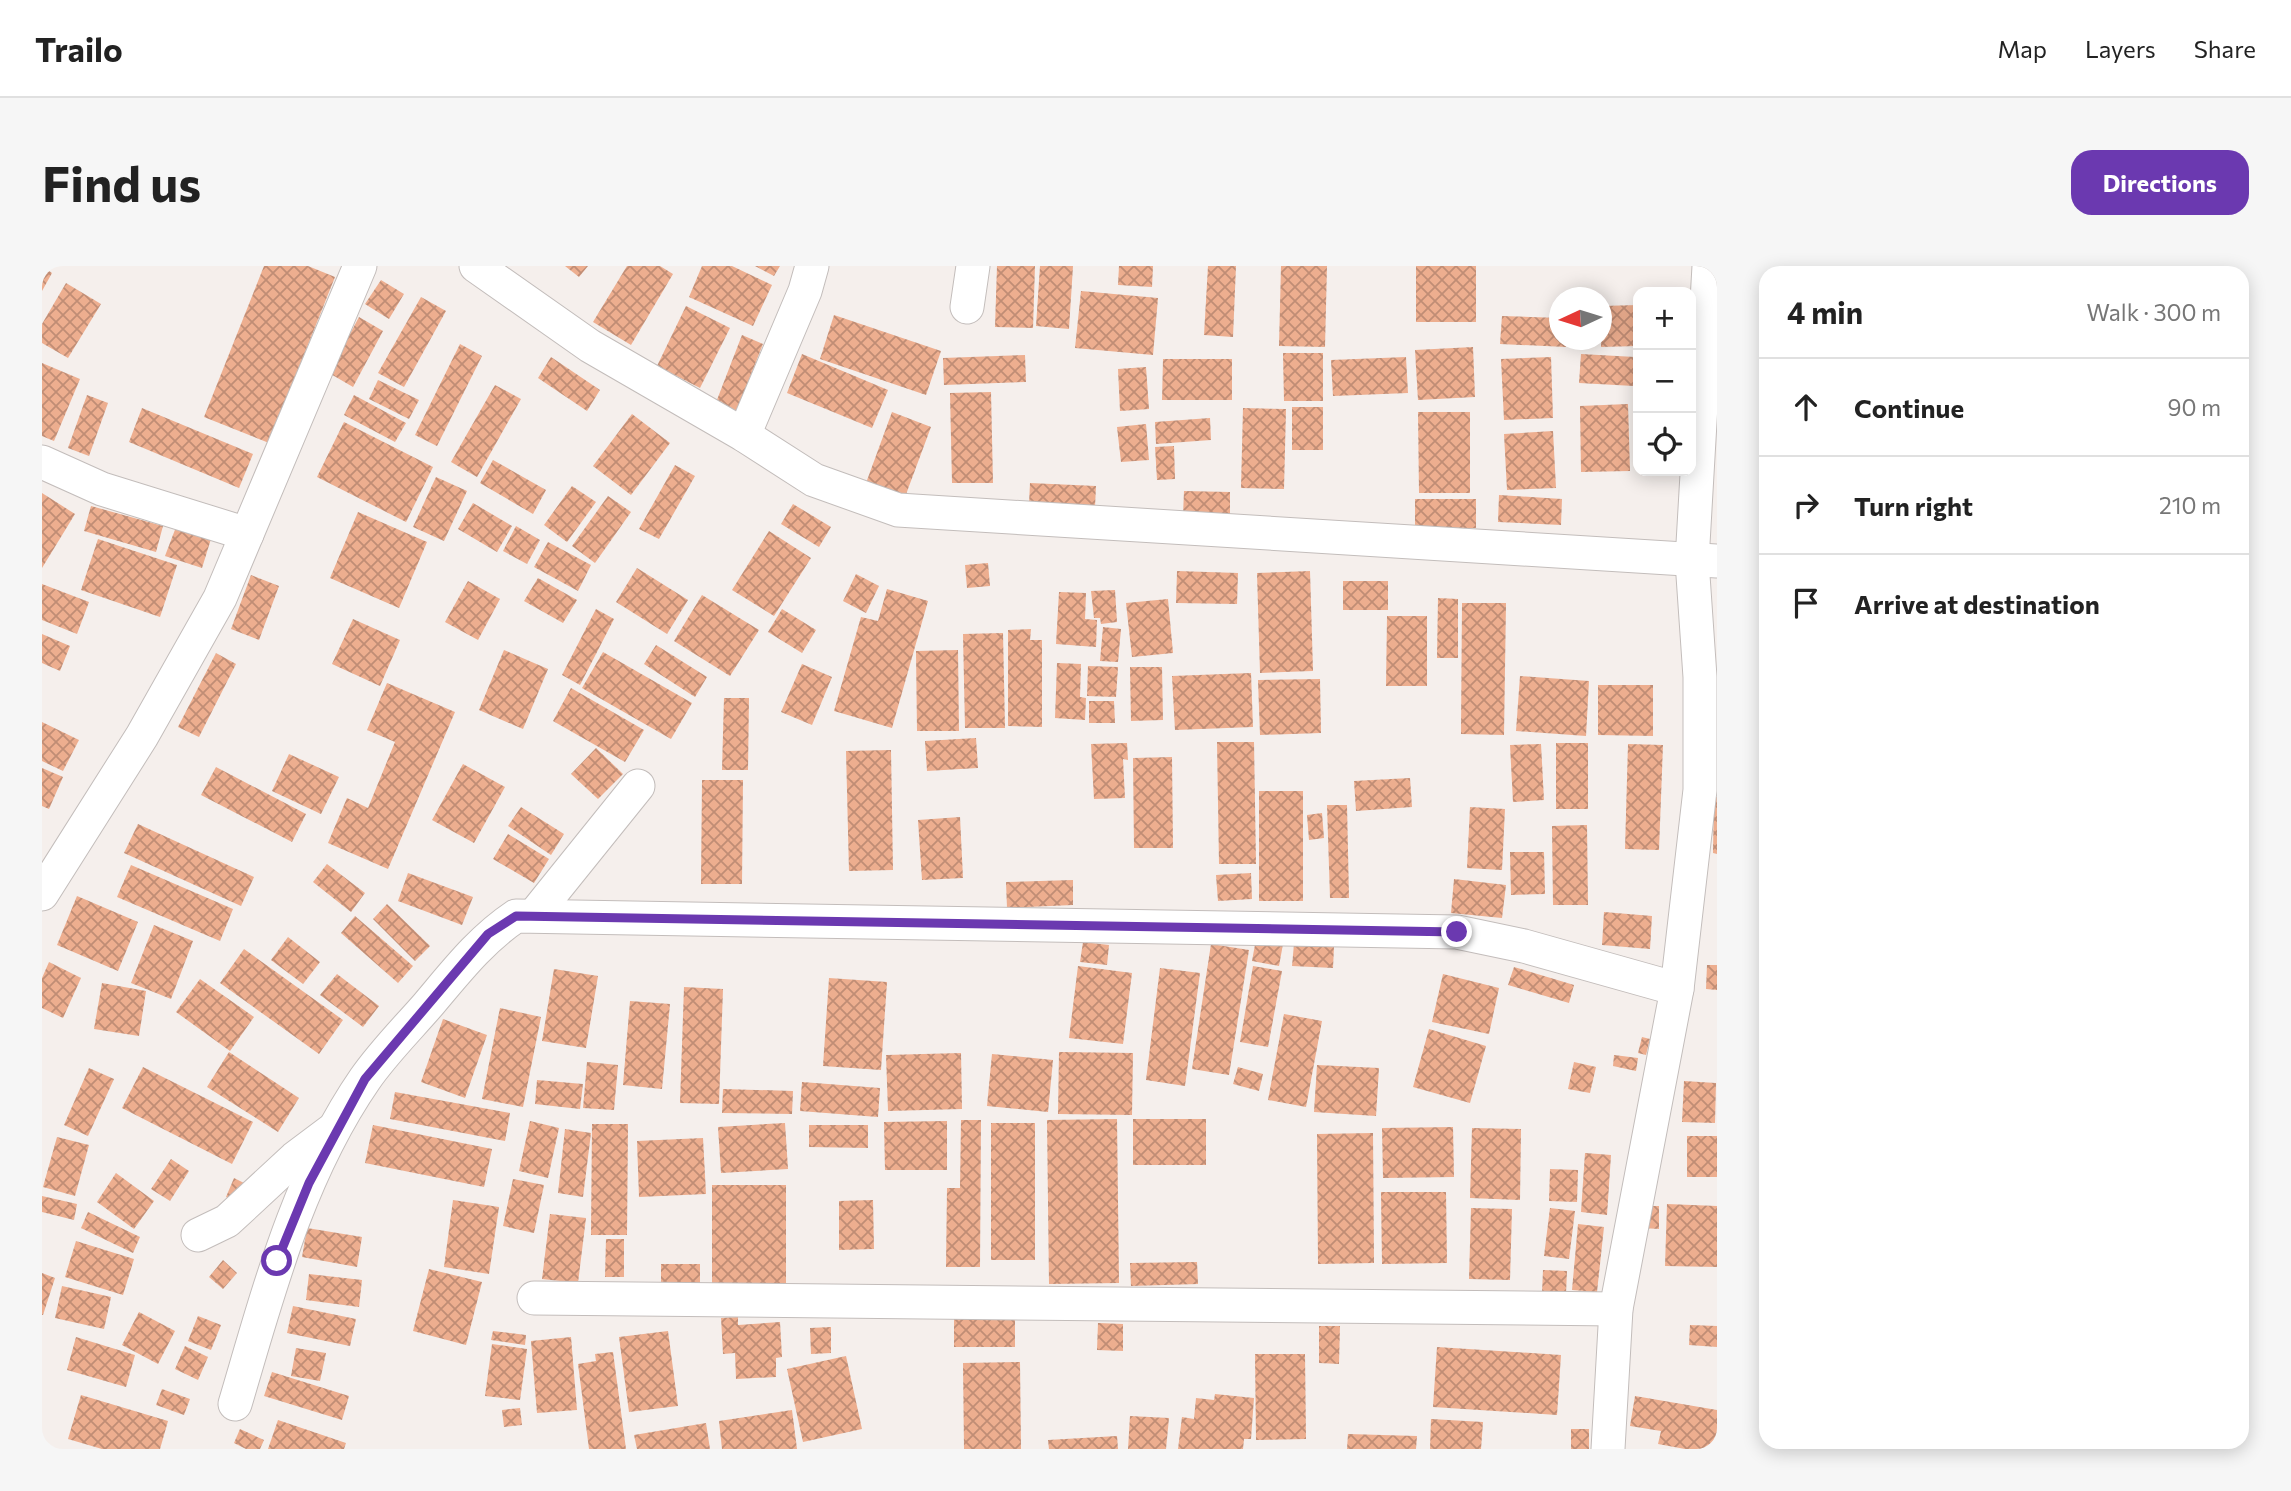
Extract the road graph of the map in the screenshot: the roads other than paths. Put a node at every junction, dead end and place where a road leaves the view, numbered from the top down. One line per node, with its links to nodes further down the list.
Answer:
1 (360, 266): 9 (street)
2 (476, 266): 7 (street)
3 (813, 266): 7 (street)
4 (973, 266): 6 (street)
5 (1709, 266): 10 (street)
6 (967, 307)
7 (744, 435): 10 (street)
8 (42, 462): 9 (street)
9 (247, 534): 12 (street)
10 (1705, 561): 14 (street)
11 (638, 786): 13 (street)
12 (42, 894)
13 (535, 914): 14 (street); 15 (street)
14 (1677, 989): 18 (street)
15 (336, 1128): 16 (street); 19 (street)
16 (198, 1235)
17 (534, 1298): 18 (street)
18 (1616, 1309): 20 (street)
19 (235, 1404)
20 (1608, 1449)

